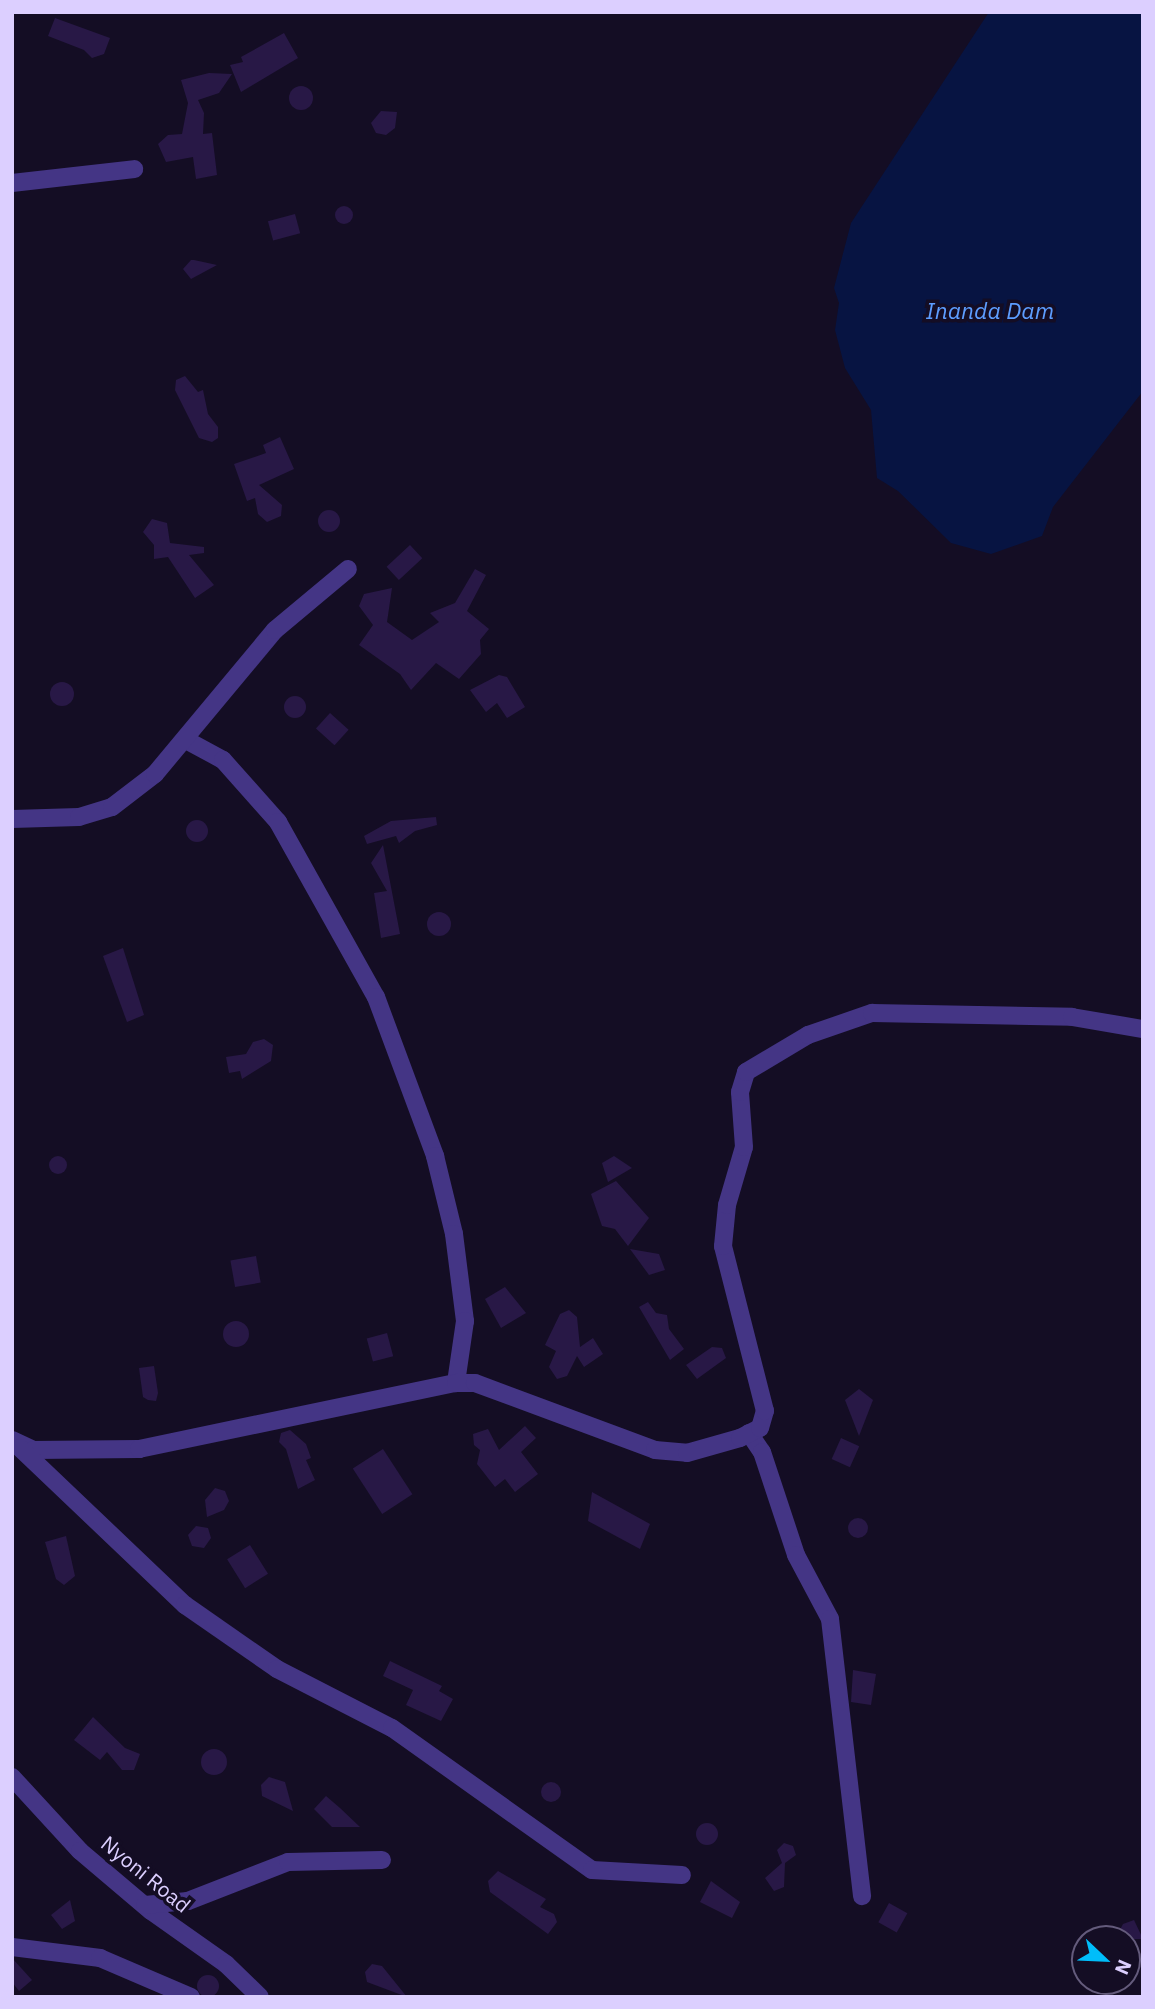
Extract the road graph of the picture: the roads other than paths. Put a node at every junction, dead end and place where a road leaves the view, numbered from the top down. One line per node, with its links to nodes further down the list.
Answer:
1 (134, 169): 2 (street)
2 (12, 183)
3 (348, 569): 4 (street)
4 (186, 740): 5 (street); 7 (street)
5 (12, 819)
6 (1143, 1029): 8 (street)
7 (456, 1383): 8 (street); 9 (street)
8 (749, 1433): 13 (street)
9 (12, 1440): 12 (street)
10 (12, 1777): 14 (street, Nyoni Road)
11 (382, 1860): 14 (street)
12 (682, 1874)
13 (862, 1895)
14 (145, 1905): 17 (street, Nyoni Road)
15 (12, 1947): 16 (street)
16 (191, 1997)
17 (260, 1997)

